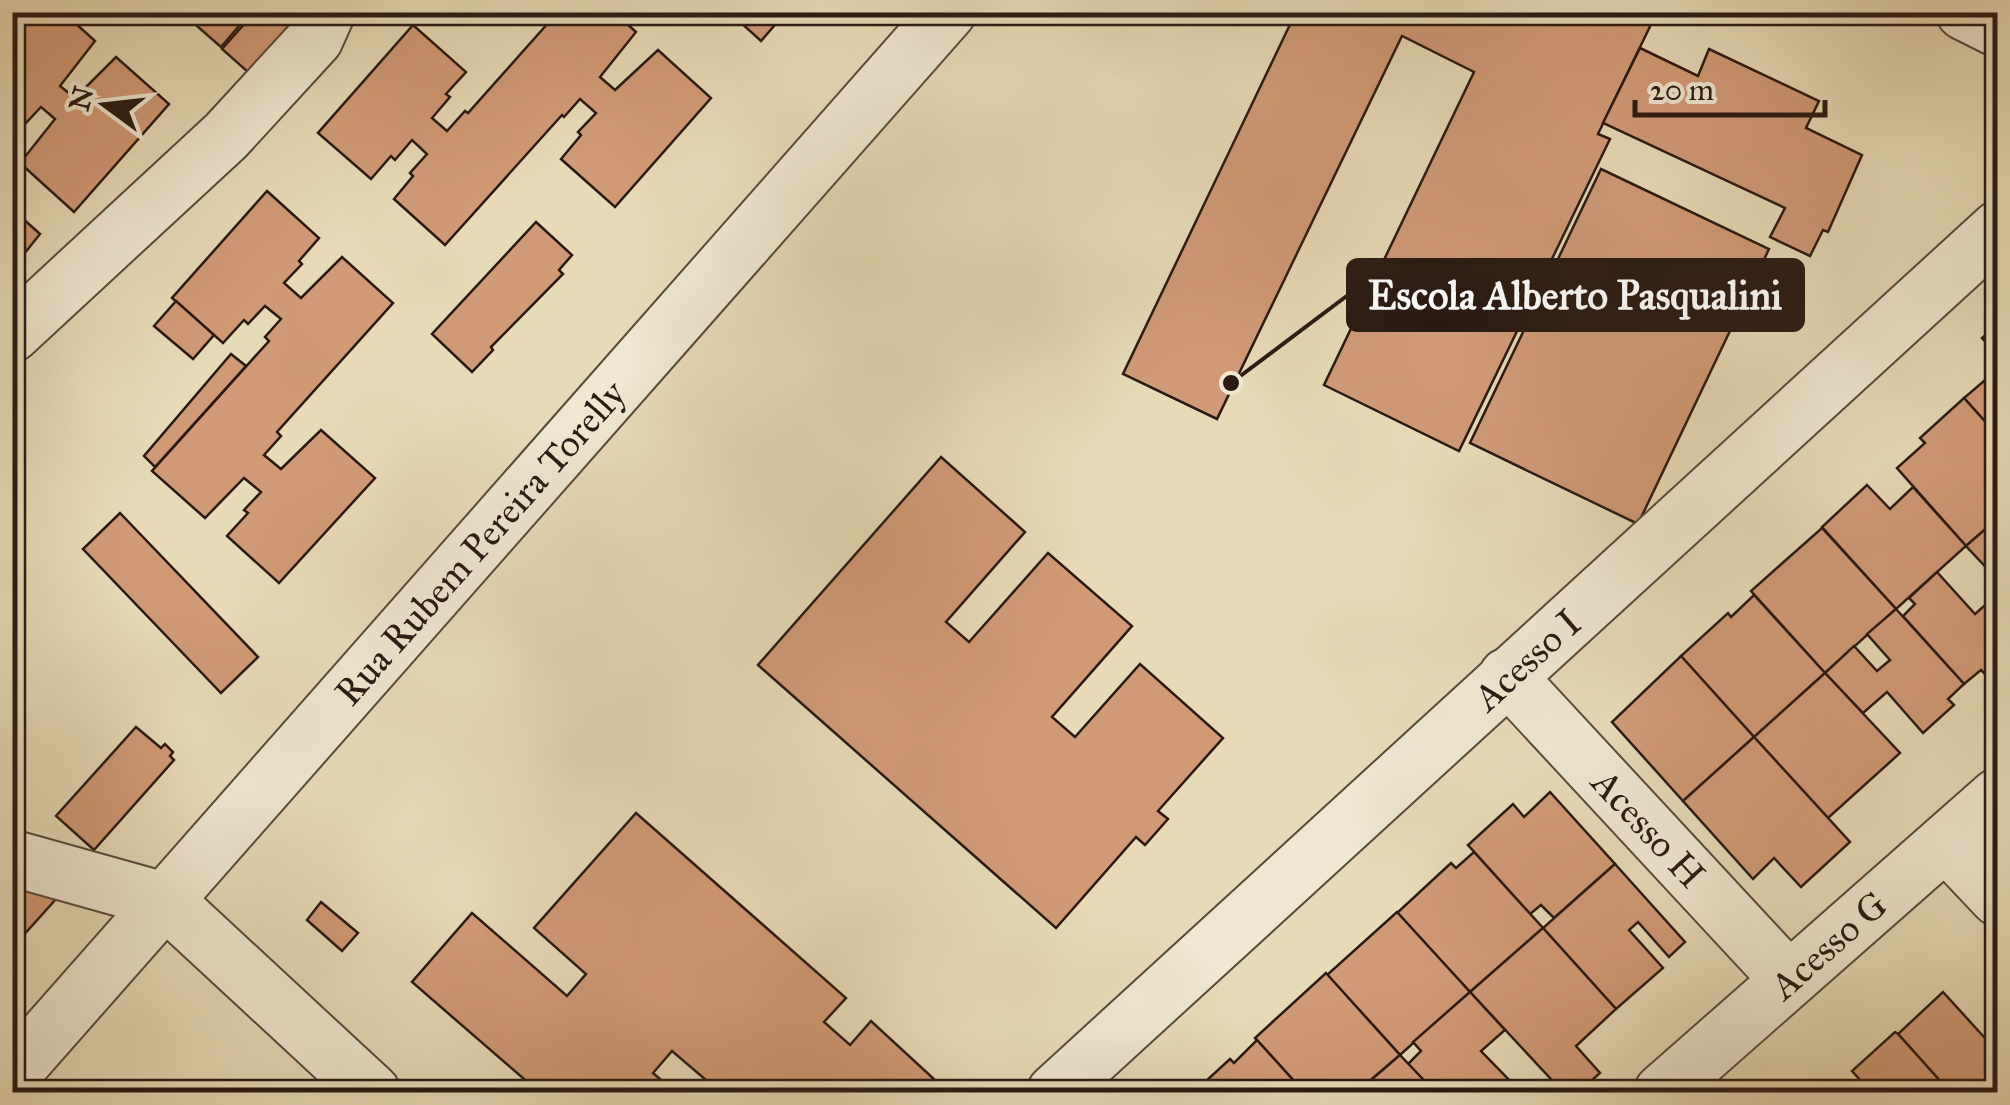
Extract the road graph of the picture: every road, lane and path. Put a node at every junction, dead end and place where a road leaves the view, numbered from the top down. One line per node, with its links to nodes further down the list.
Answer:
1 (327, 12): 6 (street)
2 (948, 12): 12 (street, Rua Rubem Pereira Torelly)
3 (1964, 12): 4 (street)
4 (1998, 29)
5 (1998, 228): 7 (street, Acesso I)
6 (12, 334)
7 (1506, 676): 13 (street, Acesso H); 16 (street, Acesso I)
8 (1998, 796): 9 (street, Acesso G)
9 (1946, 843): 11 (street); 13 (street, Acesso G)
10 (12, 858): 12 (street)
11 (1998, 898)
12 (166, 900): 14 (street, Rua Rubem Pereira Torelly); 15 (street)
13 (1788, 980): 17 (street, Acesso G)
14 (12, 1074)
15 (372, 1092)
16 (1055, 1092)
17 (1662, 1092)

